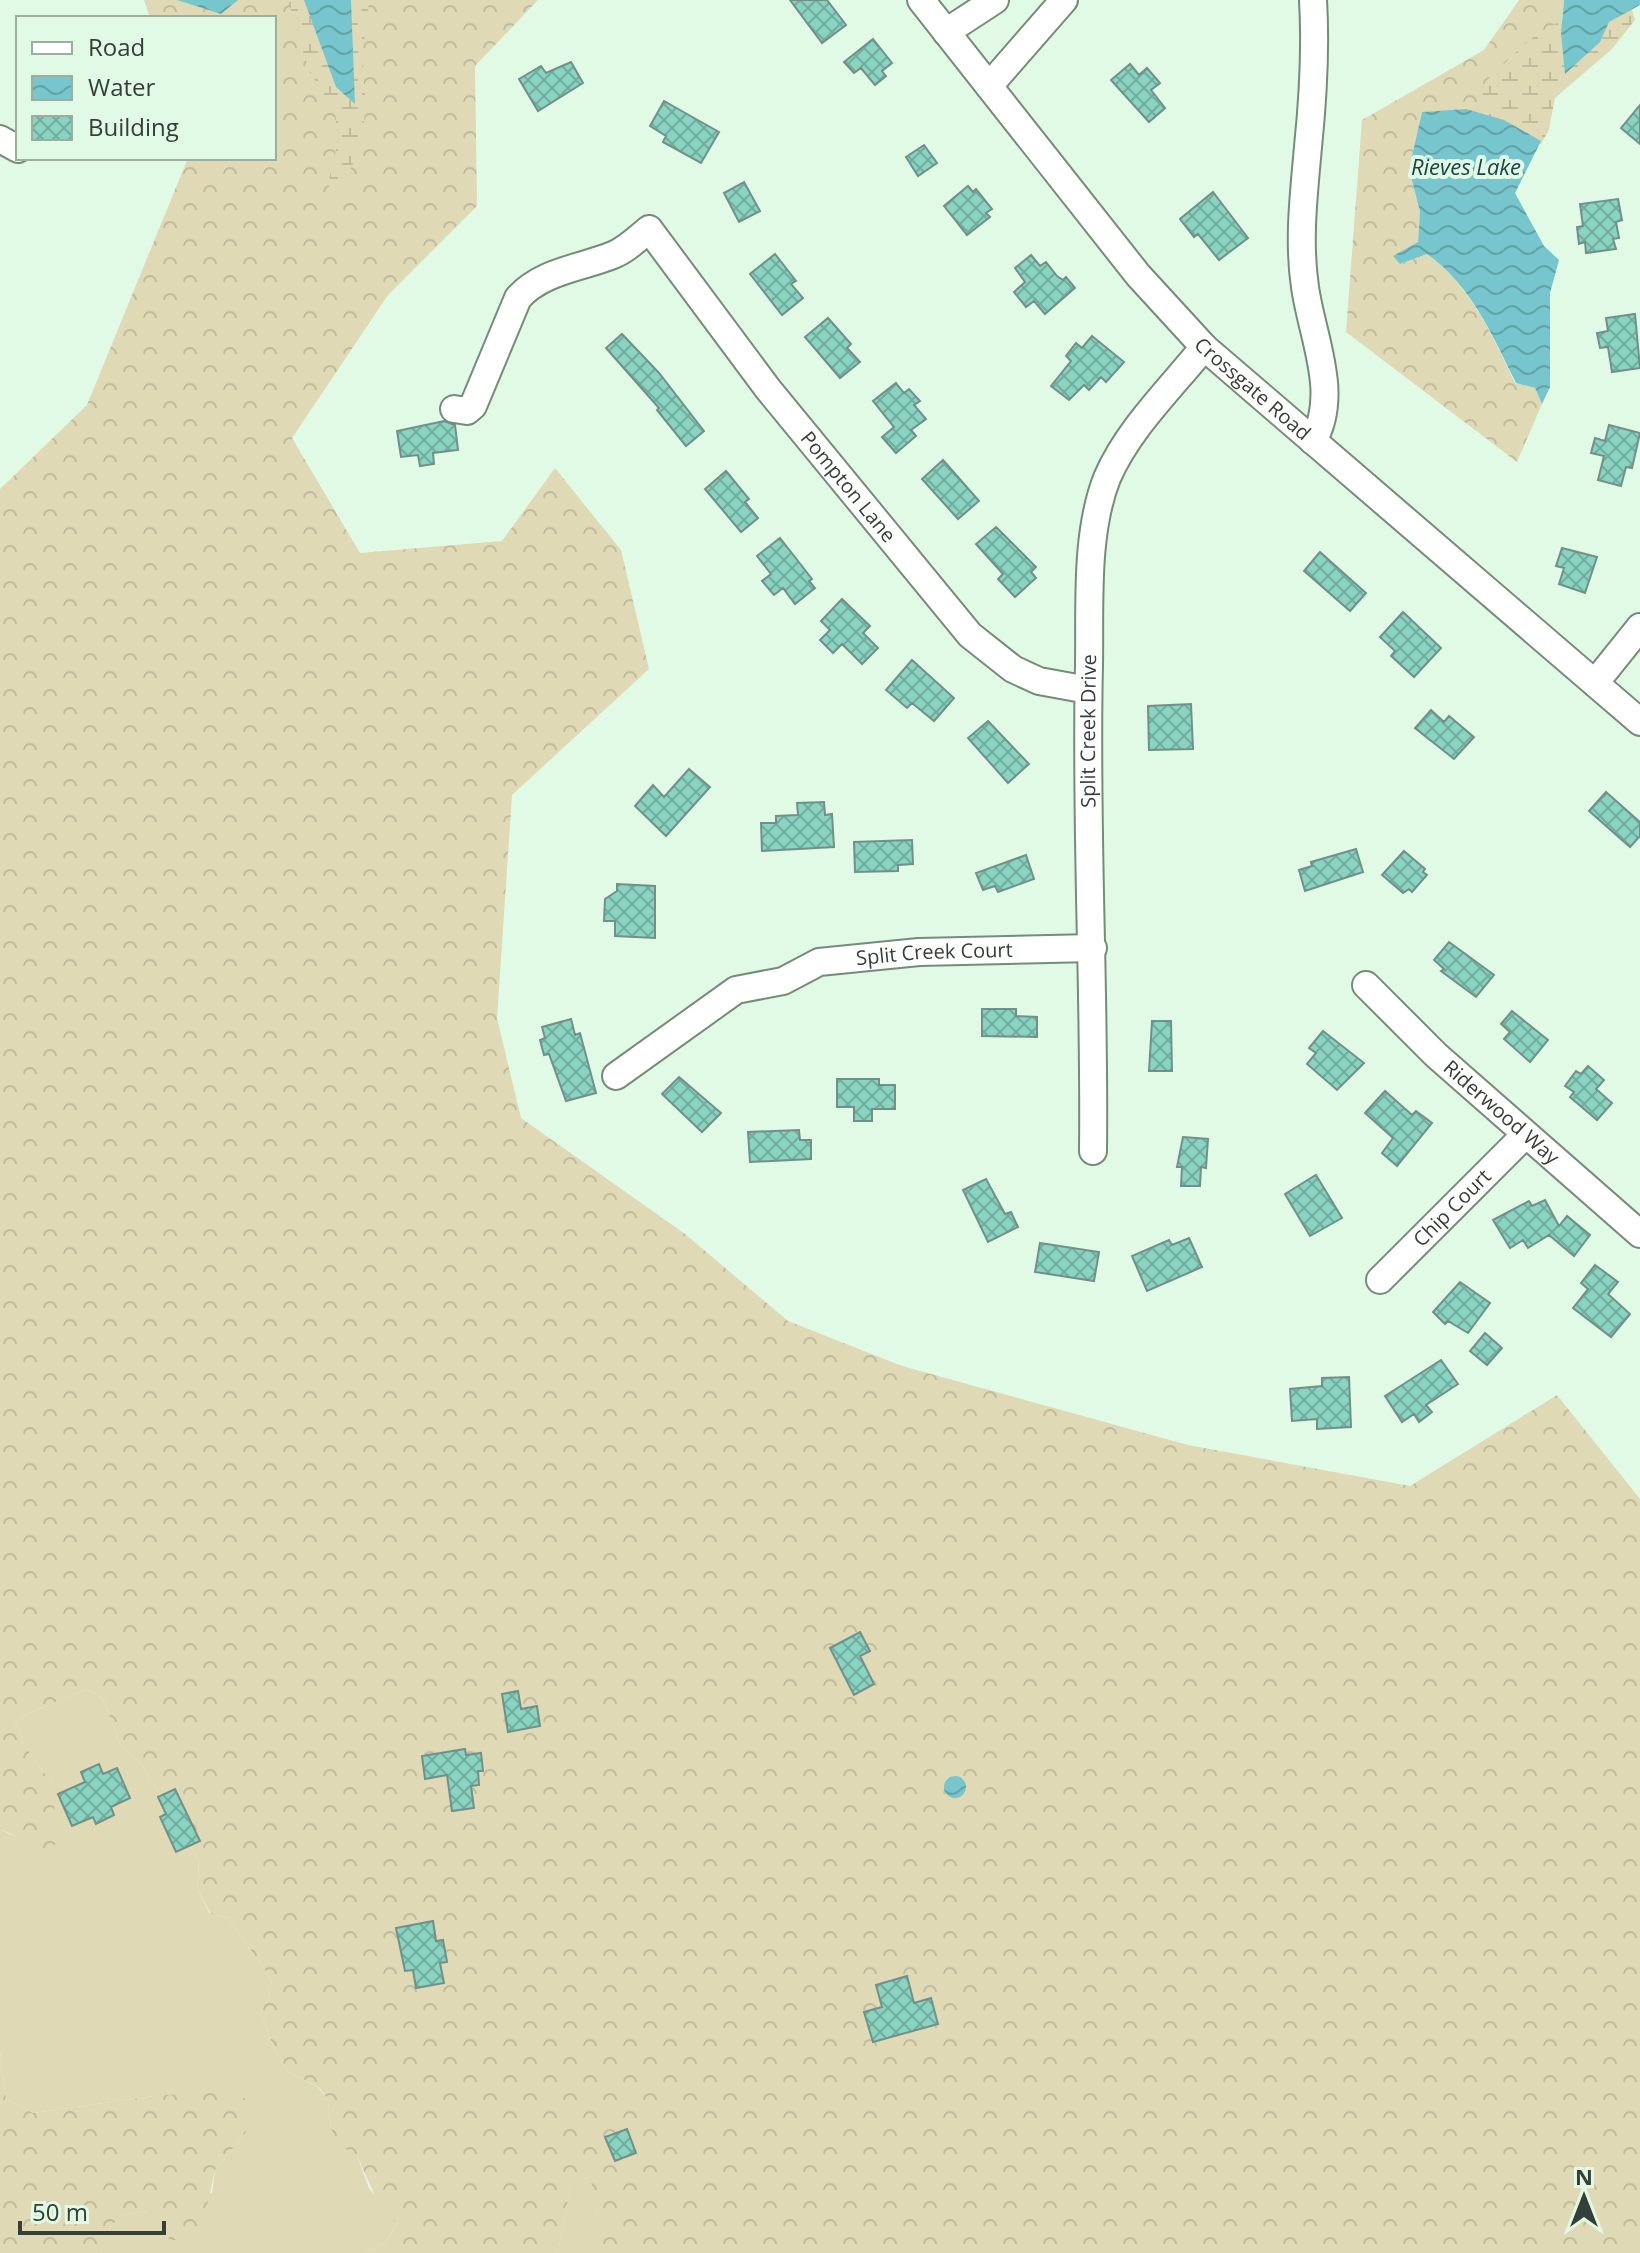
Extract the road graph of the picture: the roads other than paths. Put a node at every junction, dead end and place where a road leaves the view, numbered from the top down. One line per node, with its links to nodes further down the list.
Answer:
1 (921, 0): 5 (street, Crossgate Road)
2 (995, 0): 5 (street)
3 (1064, 0): 6 (street)
4 (1313, 0): 9 (street)
5 (946, 32): 6 (street, Crossgate Road)
6 (989, 86): 7 (street, Crossgate Road)
7 (1204, 347): 9 (street, Crossgate Road); 12 (street, Split Creek Drive)
8 (454, 409): 12 (street, Pompton Lane)
9 (1313, 441): 11 (street, Crossgate Road)
10 (1640, 627): 11 (street)
11 (1595, 683): 13 (street, Crossgate Road)
12 (1088, 690): 14 (street, Split Creek Drive)
13 (1640, 722)
14 (1093, 948): 16 (street, Split Creek Court); 18 (street, Split Creek Drive)
15 (1366, 985): 17 (street, Riderwood Way)
16 (616, 1076)
17 (1525, 1135): 19 (street, Riderwood Way); 20 (street, Chip Court)
18 (1093, 1151)
19 (1640, 1234)
20 (1380, 1280)

